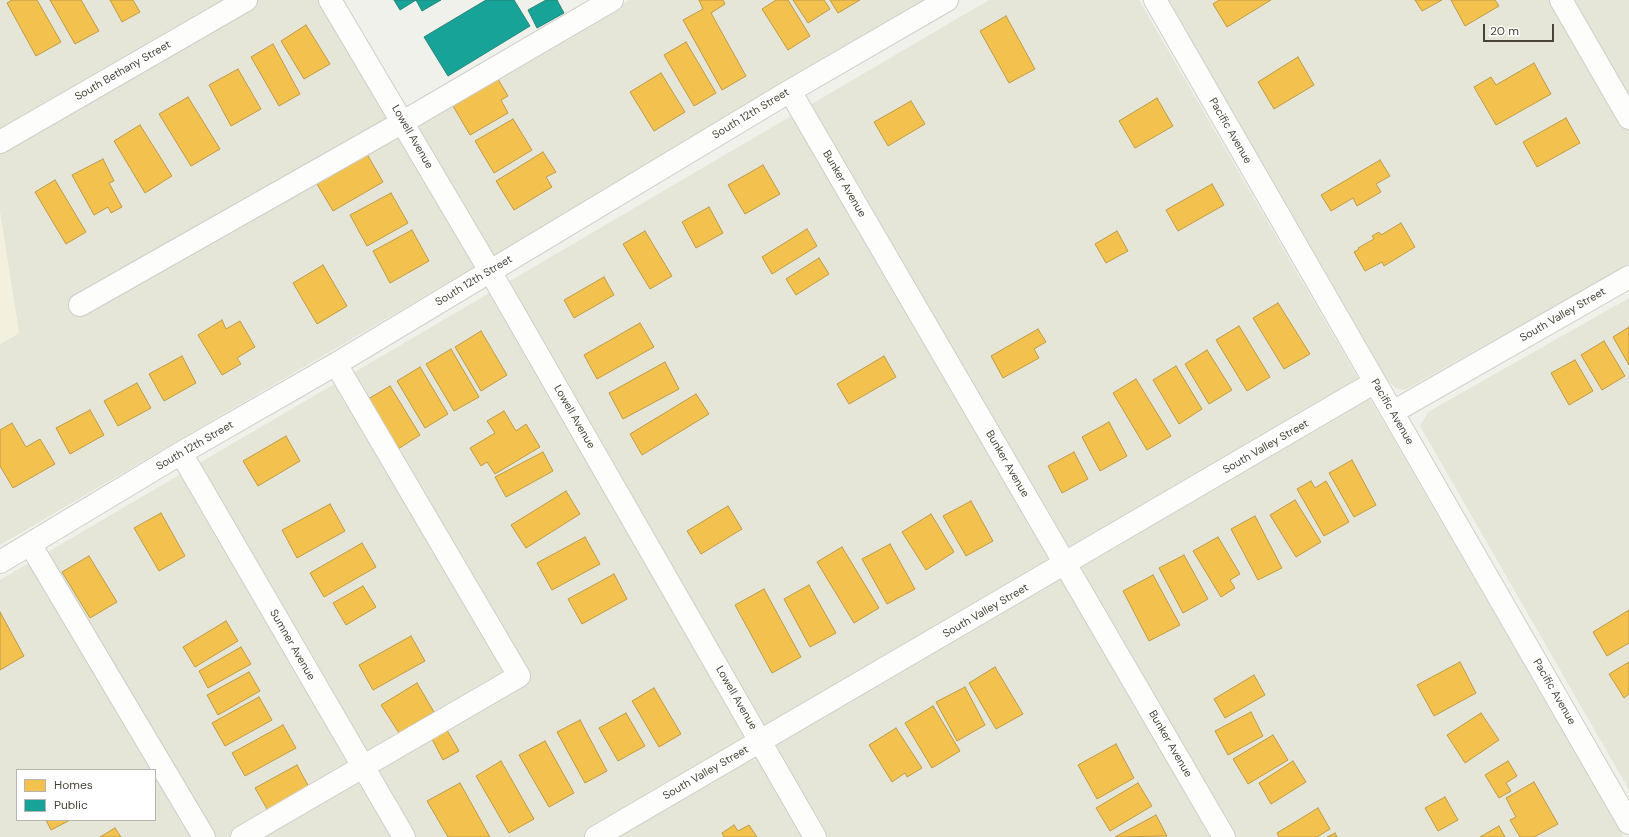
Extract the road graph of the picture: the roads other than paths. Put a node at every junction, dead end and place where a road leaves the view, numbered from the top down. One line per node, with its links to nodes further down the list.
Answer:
1 (246, 0): 10 (street, South Bethany Street)
2 (330, 0): 9 (street, Lowell Avenue)
3 (612, 0): 9 (street)
4 (947, 0): 7 (street, South 12th Street)
5 (1155, 0): 15 (street, Pacific Avenue)
6 (1561, 0): 8 (street)
7 (790, 91): 11 (street, South 12th Street); 20 (street, Bunker Avenue)
8 (1629, 118)
9 (403, 122): 11 (street, Lowell Avenue); 13 (street)
10 (0, 142)
11 (490, 272): 14 (street, South 12th Street); 21 (street, Lowell Avenue)
12 (1629, 277): 16 (street, South Valley Street)
13 (80, 305)
14 (336, 364): 17 (street, South 12th Street); 22 (street)
15 (1375, 382): 16 (street, Pacific Avenue); 20 (street, South Valley Street)
16 (1393, 412): 23 (street, Pacific Avenue)
17 (181, 453): 18 (street, South 12th Street); 22 (street, Sumner Avenue)
18 (30, 544): 19 (street, South 12th Street); 24 (street)
19 (0, 562)
20 (1065, 565): 21 (street, South Valley Street); 29 (street, Bunker Avenue)
21 (760, 742): 27 (street, South Valley Street); 28 (street, Lowell Avenue)
22 (363, 767): 25 (street); 26 (street, Sumner Avenue)
23 (1629, 824)
24 (204, 837)
25 (242, 837)
26 (404, 837)
27 (596, 837)
28 (815, 837)
29 (1224, 837)

